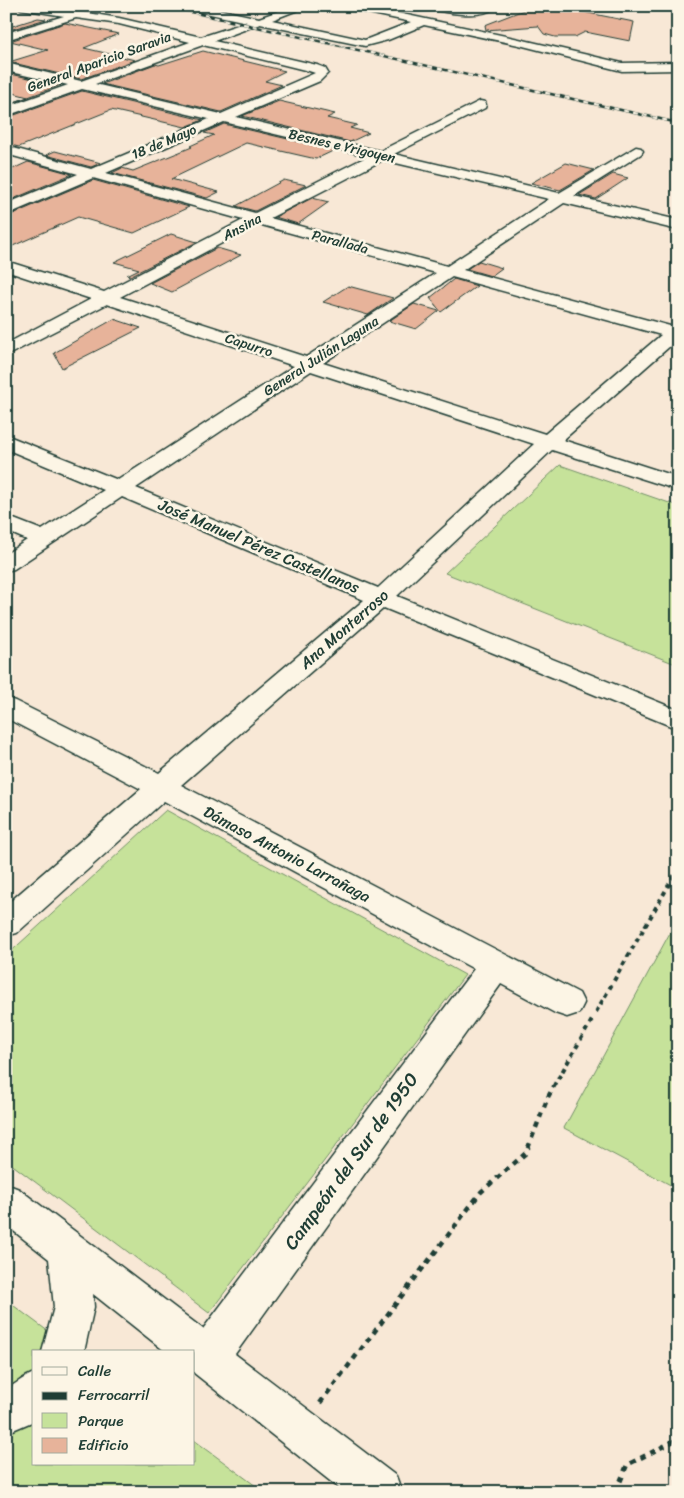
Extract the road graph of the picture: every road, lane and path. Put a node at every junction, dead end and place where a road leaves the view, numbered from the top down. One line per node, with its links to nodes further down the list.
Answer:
1 (21, 6): 9 (street)
2 (186, 6): 10 (street)
3 (303, 6): 10 (street, General Aparicio Saravia)
4 (349, 6): 8 (street)
5 (398, 6): 8 (street)
6 (430, 6): 7 (street)
7 (491, 7)
8 (380, 13): 11 (street)
9 (78, 15): 12 (street); 13 (street)
10 (260, 20): 11 (street); 13 (street, General Aparicio Saravia)
11 (422, 22): 14 (street)
12 (6, 37)
13 (202, 40): 16 (street, General Aparicio Saravia); 19 (street, 18 de Mayo)
14 (678, 66)
15 (6, 67): 16 (street, Besnes e Yrigoyen)
16 (81, 84): 18 (street, General Aparicio Saravia); 19 (street, Besnes e Yrigoyen)
17 (480, 105): 22 (street, Ansina)
18 (6, 112)
19 (221, 117): 22 (street, Besnes e Yrigoyen); 23 (street, 18 de Mayo)
20 (6, 150): 23 (street, Parallada)
21 (636, 151): 24 (street, General Julián Laguna)
22 (381, 155): 24 (street, Besnes e Yrigoyen); 26 (street, Ansina)
23 (92, 173): 25 (street, 18 de Mayo); 26 (street, Parallada)
24 (562, 197): 27 (street, Besnes e Yrigoyen); 29 (street, General Julián Laguna)
25 (6, 210)
26 (256, 219): 29 (street, Parallada); 30 (street, Ansina)
27 (678, 225)
28 (6, 266): 30 (street, Capurro)
29 (450, 272): 31 (street, Parallada); 33 (street, General Julián Laguna)
30 (107, 299): 32 (street, Ansina); 33 (street, Capurro)
31 (676, 332): 35 (street, Ana Monterroso)
32 (6, 351)
33 (308, 364): 35 (street, Capurro); 37 (street, General Julián Laguna)
34 (6, 441): 37 (street, José Manuel Pérez Castellanos)
35 (548, 442): 36 (street, Capurro); 41 (street, Ana Monterroso)
36 (678, 484)
37 (122, 488): 39 (street, General Julián Laguna); 41 (street, José Manuel Pérez Castellanos)
38 (6, 523): 39 (street)
39 (45, 539): 40 (street, General Julián Laguna)
40 (6, 564)
41 (381, 598): 43 (street, José Manuel Pérez Castellanos); 44 (street, Ana Monterroso)
42 (6, 708): 44 (street, Dámaso Antonio Larrañaga)
43 (678, 720)
44 (161, 787): 46 (street, Ana Monterroso); 47 (street, Dámaso Antonio Larrañaga)
45 (678, 869): 55 (path)
46 (6, 924)
47 (496, 965): 48 (street, Dámaso Antonio Larrañaga); 52 (street, Campeón del Sur de 1950)
48 (567, 1003)
49 (6, 1202): 50 (street)
50 (66, 1249): 51 (street); 52 (street)
51 (63, 1350)
52 (207, 1358): 55 (street)
53 (32, 1396): 54 (street)
54 (6, 1412)
55 (300, 1429): 57 (street)
56 (678, 1439): 58 (path)
57 (380, 1492)
58 (618, 1492)

